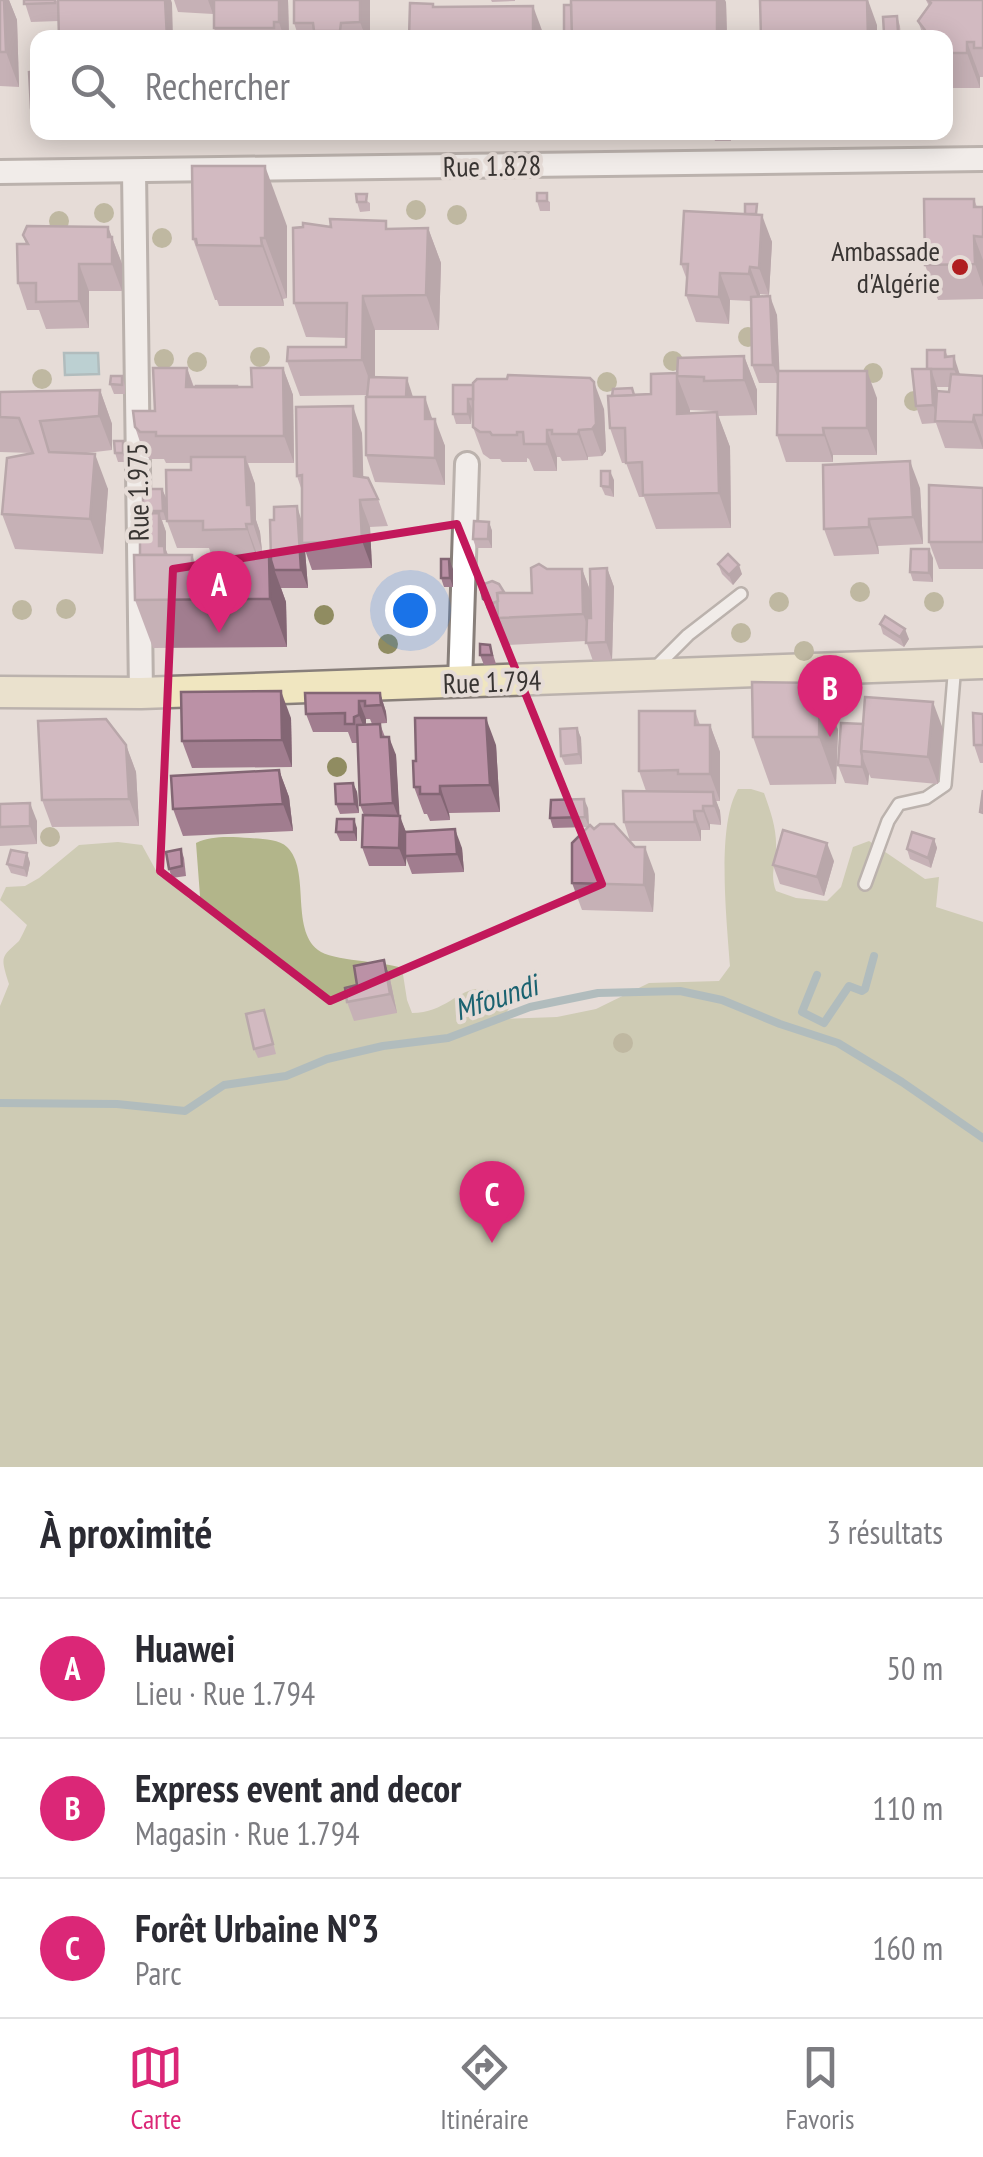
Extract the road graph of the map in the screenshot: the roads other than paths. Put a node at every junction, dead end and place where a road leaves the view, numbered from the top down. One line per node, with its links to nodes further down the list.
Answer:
1 (983, 159): 2 (street, Rue 1.828)
2 (134, 171): 3 (street, Rue 1.828); 10 (street, Rue 1.975)
3 (0, 172)
4 (467, 464): 8 (street)
5 (740, 594): 7 (lane)
6 (969, 664): 7 (street, Rue 1.794); 11 (lane)
7 (646, 677): 8 (street, Rue 1.794)
8 (460, 683): 10 (street, Rue 1.794)
9 (0, 692): 10 (street, Rue 1.794)
10 (141, 693)
11 (865, 884)

